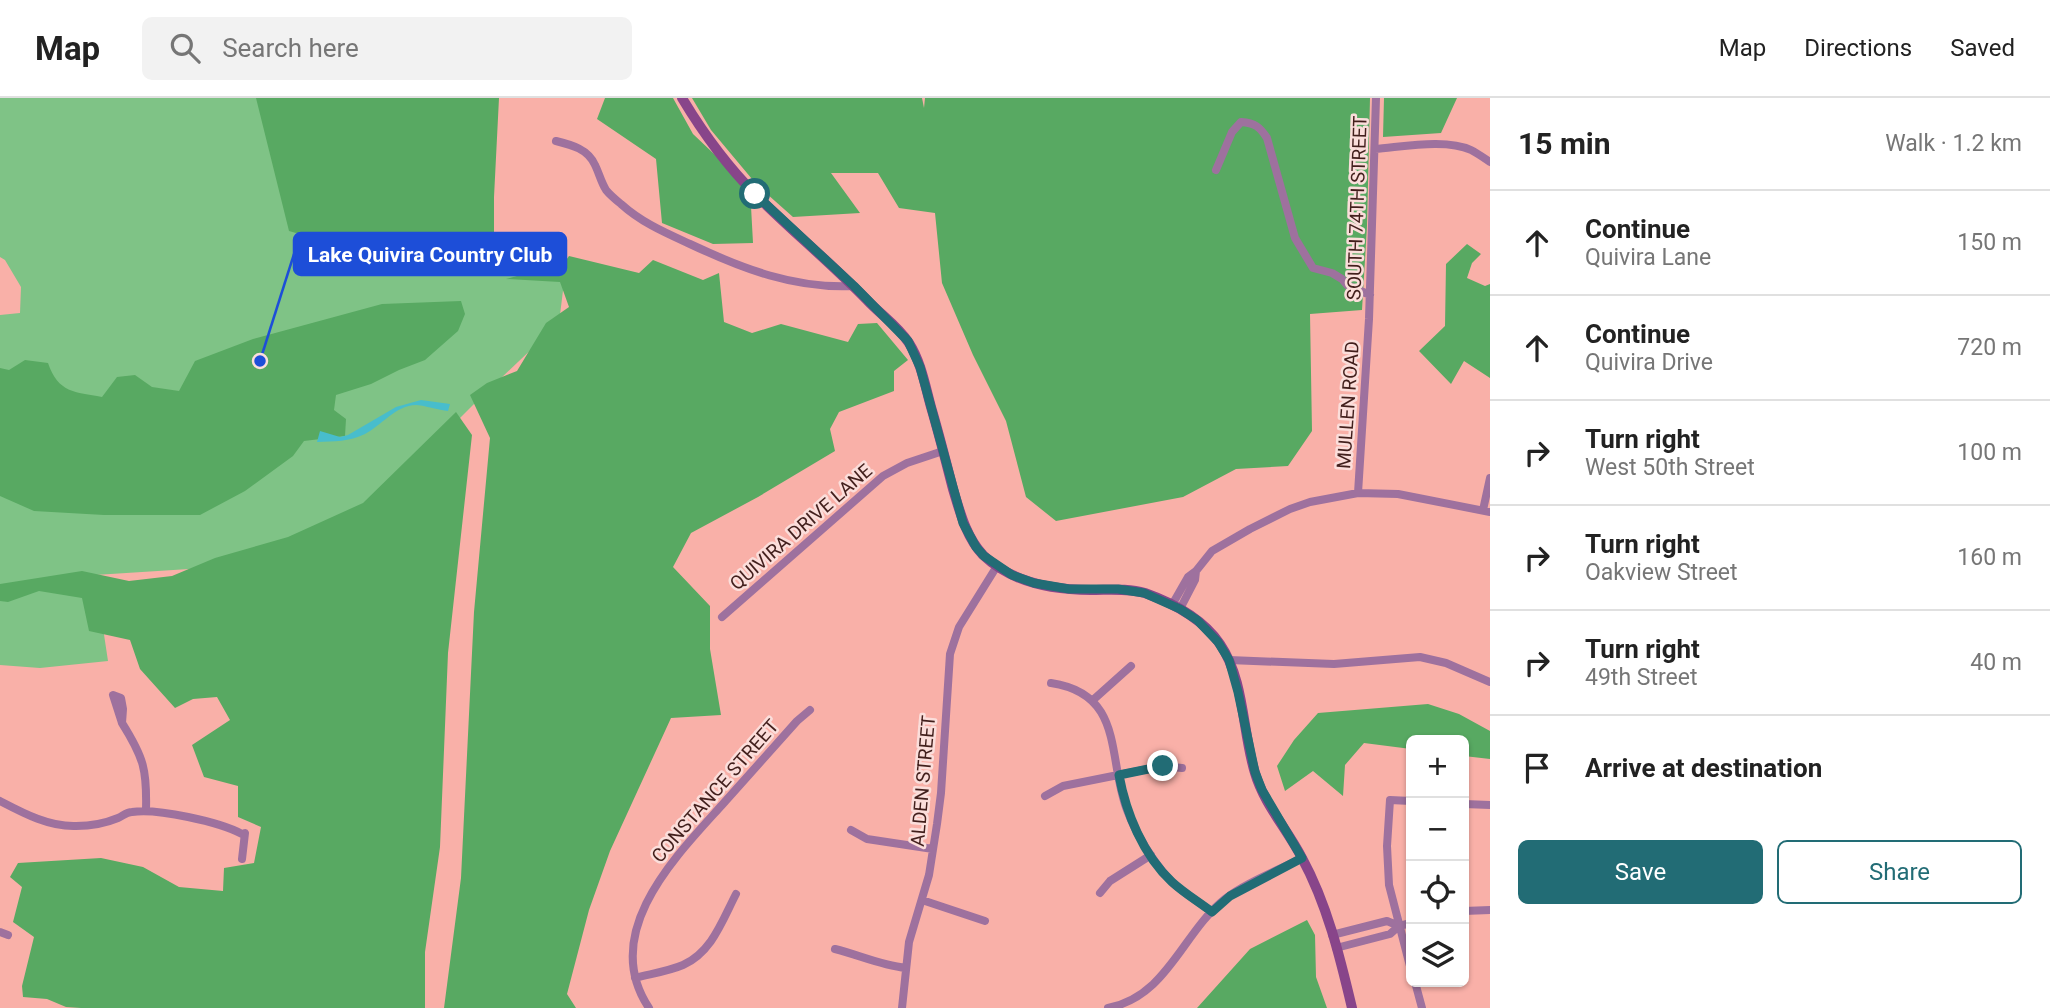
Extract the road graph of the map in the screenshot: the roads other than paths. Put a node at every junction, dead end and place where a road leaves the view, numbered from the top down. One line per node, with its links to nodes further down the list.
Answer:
1 (682, 98): 7 (main road)
2 (1376, 98): 4 (street, SOUTH 74TH STREET)
3 (556, 141): 7 (street)
4 (1375, 149): 5 (street); 8 (street, SOUTH 74TH STREET)
5 (1490, 162)
6 (1216, 170): 8 (street)
7 (854, 286): 10 (main road)
8 (1370, 295): 9 (street, SOUTH 74TH STREET)
9 (1369, 319): 12 (street, MULLEN ROAD)
10 (943, 451): 14 (main road); 16 (street, QUIVIRA DRIVE LANE)
11 (1490, 478): 13 (street)
12 (1358, 493): 13 (street); 15 (street)
13 (1487, 511)
14 (997, 566): 15 (main road); 33 (street, ALDEN STREET)
15 (1176, 607): 17 (main road)
16 (722, 617)
17 (1229, 660): 19 (street); 35 (main road)
18 (1131, 666): 21 (street)
19 (1490, 682)
20 (1051, 683): 21 (street)
21 (1093, 700): 25 (street)
22 (810, 710): 51 (street, CONSTANCE STREET)
23 (122, 723): 31 (street)
24 (1182, 768): 25 (street)
25 (1119, 775): 26 (street); 34 (street)
26 (1045, 796)
27 (0, 801): 31 (street)
28 (1406, 801): 45 (street)
29 (1469, 804): 30 (street)
30 (1490, 805)
31 (146, 810): 36 (street)
32 (851, 830): 33 (street)
33 (933, 849): 39 (street, ALDEN STREET)
34 (1151, 855): 37 (street); 42 (street)
35 (1302, 858): 42 (street); 46 (main road)
36 (242, 859)
37 (1100, 893)
38 (736, 894): 51 (street)
39 (922, 900): 43 (street); 50 (street, ALDEN STREET)
40 (1490, 910): 41 (street)
41 (1469, 911)
42 (1212, 912): 55 (street)
43 (985, 921)
44 (1407, 924): 45 (street)
45 (1399, 926): 46 (street); 47 (street); 49 (street)
46 (1332, 935): 47 (main road)
47 (1336, 948): 56 (main road)
48 (835, 950): 50 (street)
49 (1406, 952)
50 (905, 968): 54 (street, ALDEN STREET)
51 (635, 978): 53 (street)
52 (1416, 987): 57 (street)
53 (649, 1008)
54 (902, 1008)
55 (1108, 1008)
56 (1353, 1008)
57 (1422, 1008)

